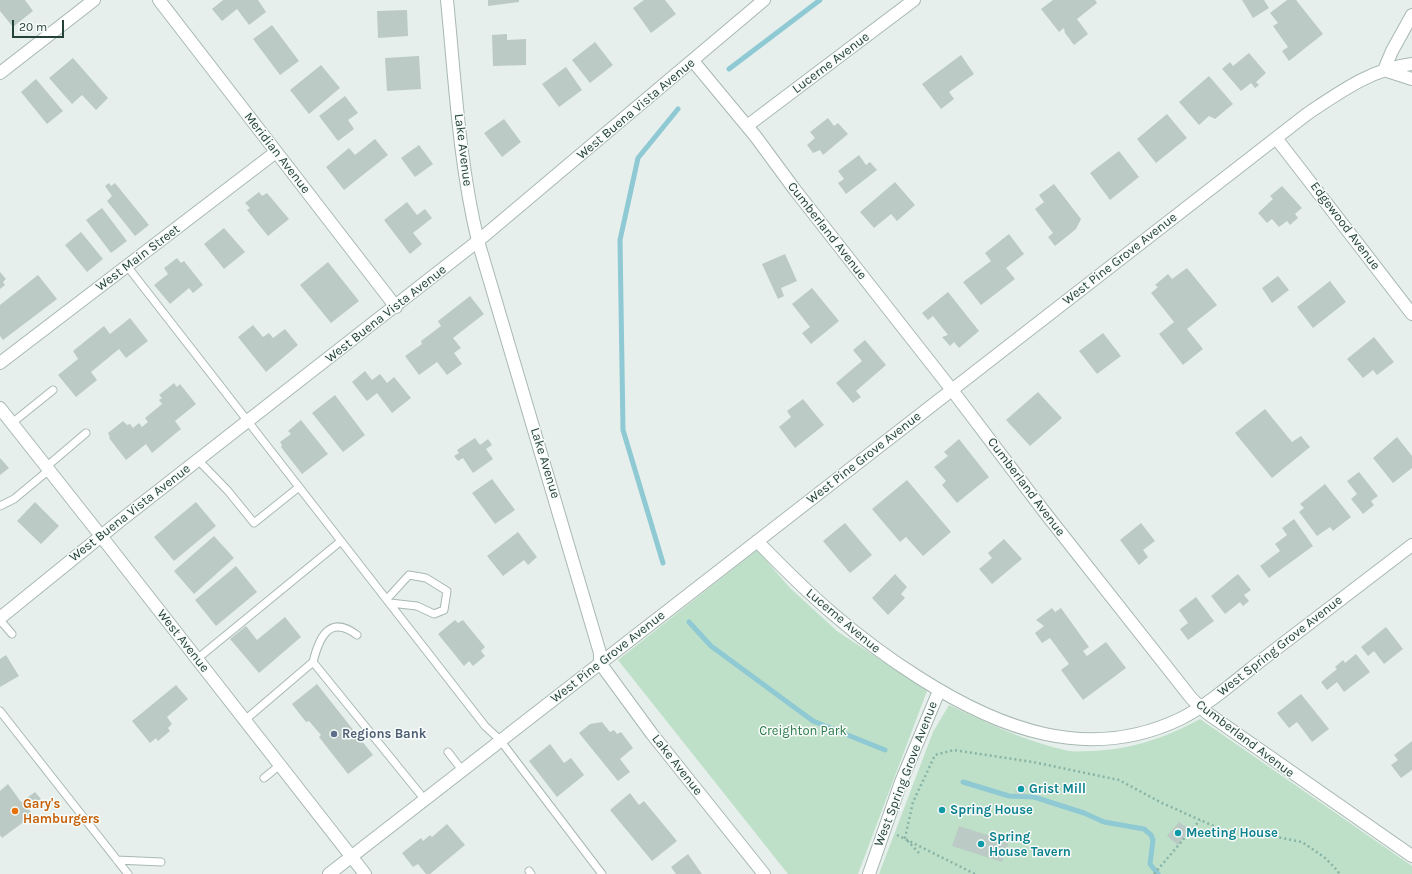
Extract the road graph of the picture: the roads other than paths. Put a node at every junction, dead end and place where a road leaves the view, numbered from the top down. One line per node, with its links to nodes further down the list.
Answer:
1 (94, 0): 10 (street)
2 (159, 0): 14 (street, Meridian Avenue)
3 (447, 0): 15 (street, Lake Avenue)
4 (764, 0): 7 (street, West Buena Vista Avenue)
5 (914, 0): 12 (street, Lucerne Avenue)
6 (1412, 15): 9 (street)
7 (693, 61): 12 (street, Cumberland Avenue); 15 (street, West Buena Vista Avenue)
8 (1412, 64): 9 (street, West Pine Grove Avenue)
9 (1384, 70): 11 (street); 13 (street, West Pine Grove Avenue)
10 (0, 73)
11 (1412, 79)
12 (747, 126): 21 (street, Cumberland Avenue)
13 (1276, 138): 18 (street, Edgewood Avenue); 21 (street, West Pine Grove Avenue)
14 (276, 152): 16 (street, West Main Street); 17 (street, Meridian Avenue)
15 (478, 241): 17 (street, West Buena Vista Avenue); 40 (street, Lake Avenue)
16 (127, 266): 19 (street, West Main Street); 23 (lane)
17 (396, 307): 23 (street, West Buena Vista Avenue)
18 (1412, 314)
19 (0, 363)
20 (53, 390): 24 (lane)
21 (952, 390): 32 (street, West Pine Grove Avenue); 42 (street, Cumberland Avenue)
22 (0, 408): 24 (street, West Avenue)
23 (246, 421): 26 (street, West Buena Vista Avenue); 28 (lane)
24 (12, 423): 27 (street, West Avenue)
25 (86, 434): 27 (lane)
26 (198, 460): 28 (lane); 30 (street, West Buena Vista Avenue)
27 (48, 468): 29 (lane); 30 (street, West Avenue)
28 (299, 487): 31 (lane)
29 (0, 506)
30 (101, 536): 35 (street, West Buena Vista Avenue); 38 (street, West Avenue)
31 (341, 541): 34 (lane); 38 (lane)
32 (757, 541): 40 (street, West Pine Grove Avenue); 41 (street, Lucerne Avenue)
33 (1412, 545): 42 (street, West Spring Grove Avenue)
34 (388, 601): 34 (lane); 46 (lane)
35 (0, 619): 36 (lane)
36 (12, 634)
37 (357, 636): 39 (lane)
38 (197, 659): 44 (street, West Avenue)
39 (313, 662): 44 (lane); 51 (lane)
40 (600, 663): 46 (street, West Pine Grove Avenue); 60 (street, Lake Avenue)
41 (939, 690): 42 (street, West Spring Grove Avenue); 61 (street, West Spring Grove Avenue)
42 (1201, 707): 53 (street, Cumberland Avenue)
43 (0, 711): 45 (lane)
44 (245, 720): 48 (street, West Avenue)
45 (3, 721): 54 (lane)
46 (500, 740): 49 (street, West Pine Grove Avenue); 59 (lane)
47 (448, 752): 49 (lane)
48 (280, 765): 50 (lane); 52 (street, West Avenue)
49 (462, 770): 51 (street, West Pine Grove Avenue)
50 (264, 778)
51 (425, 800): 52 (street, West Pine Grove Avenue)
52 (352, 856): 57 (street, West Pine Grove Avenue); 58 (street, West Avenue)
53 (1412, 856)
54 (117, 860): 55 (lane); 56 (lane)
55 (161, 862)
56 (128, 874)
57 (329, 874)
58 (365, 874)
59 (602, 874)
60 (764, 874)
61 (869, 874)

